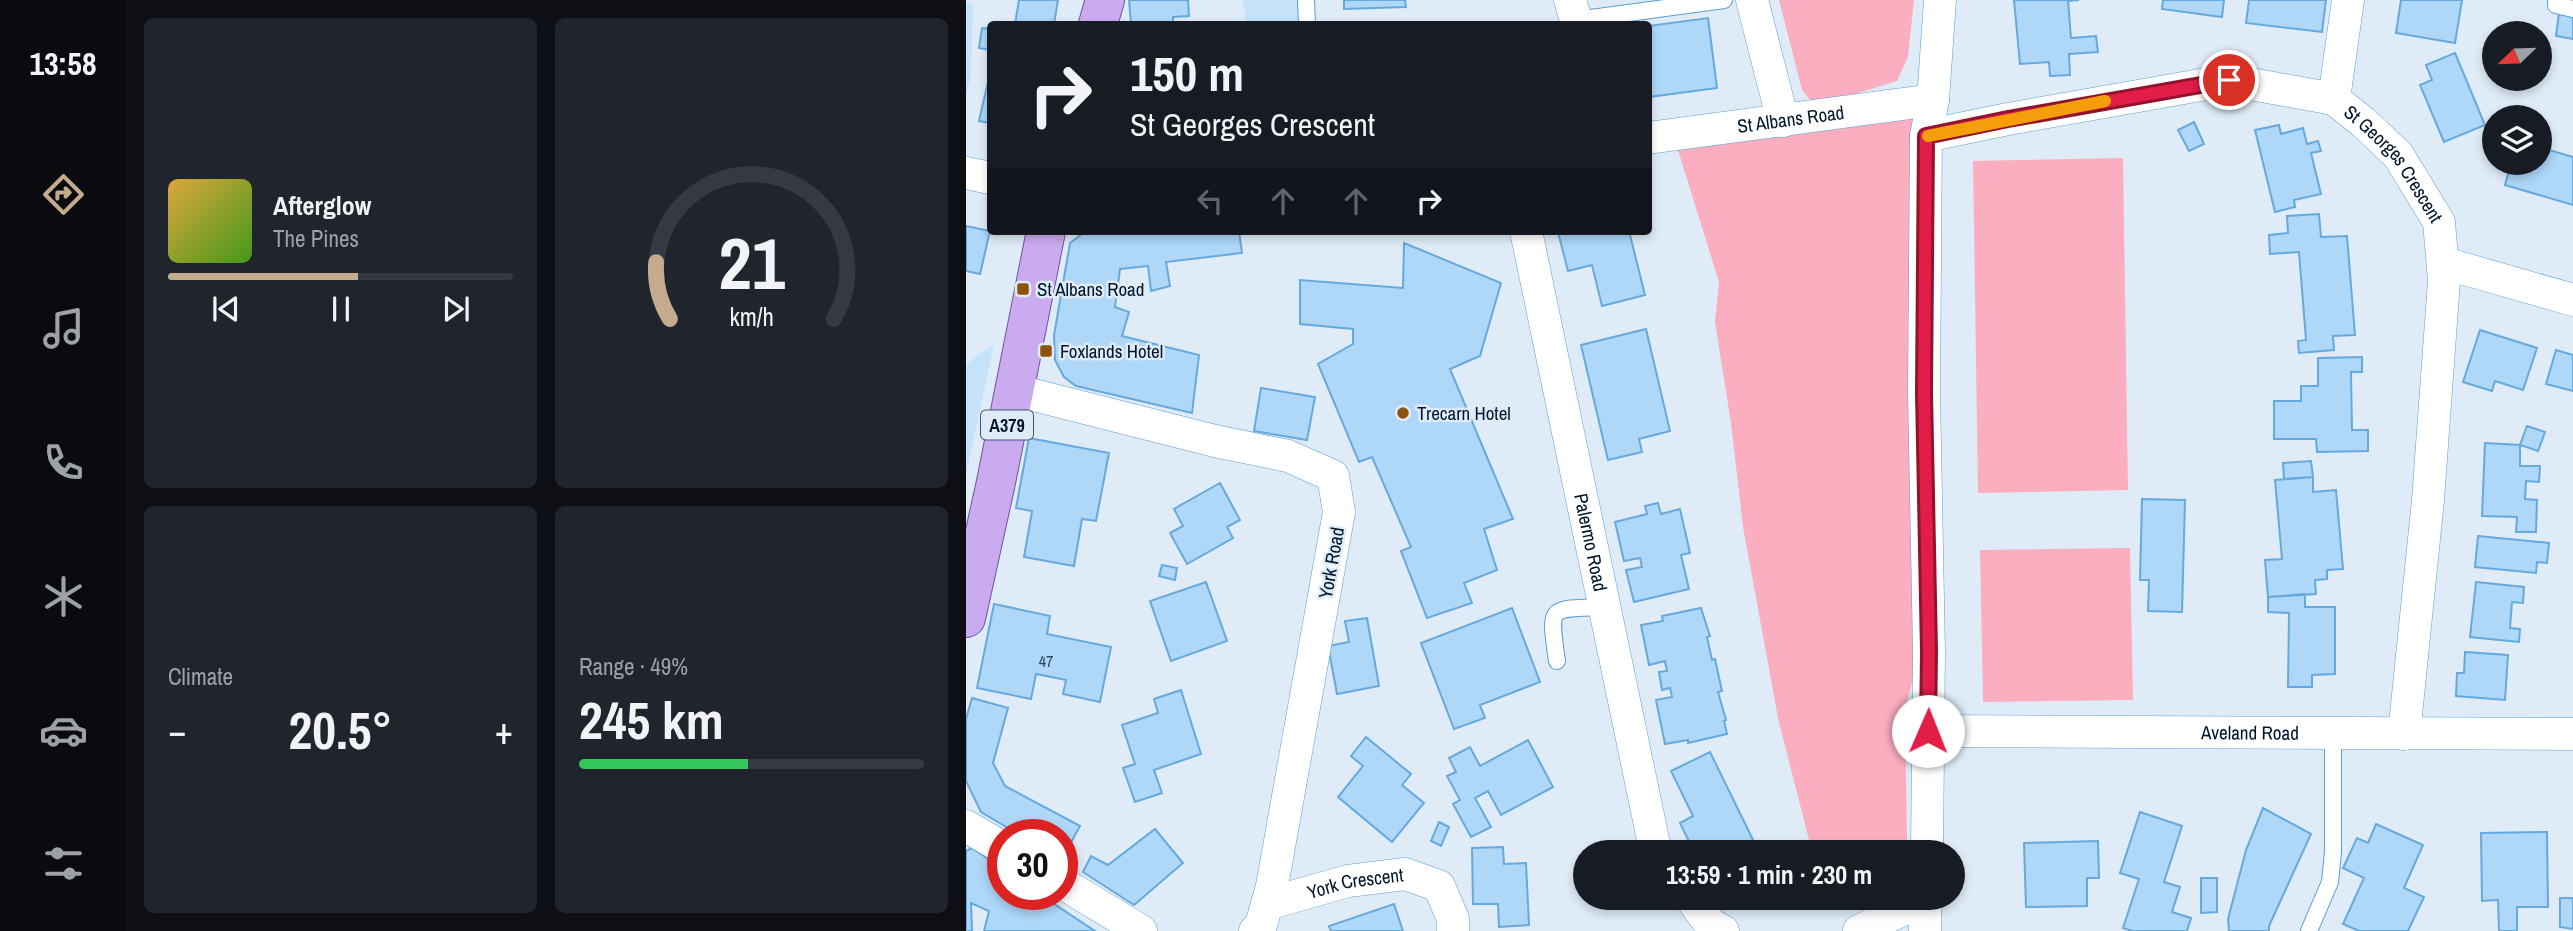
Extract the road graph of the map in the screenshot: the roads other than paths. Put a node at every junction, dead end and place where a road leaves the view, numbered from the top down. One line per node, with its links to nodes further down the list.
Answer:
1 (1105, 0): 10 (main road)
2 (1306, 0): 11 (lane)
3 (1724, 0): 9 (lane)
4 (1752, 0): 14 (street)
5 (1940, 0): 13 (street)
6 (2348, 0): 12 (street)
7 (2556, 0): 8 (lane)
8 (2573, 9)
9 (1573, 10)
10 (1099, 21)
11 (1307, 21)
12 (2334, 99): 15 (street, St Georges Crescent); 21 (street, St Georges Crescent)
13 (1933, 100): 14 (street, St Albans Road); 15 (street)
14 (1783, 121): 16 (street, St Albans Road)
15 (1926, 136): 27 (street)
16 (1652, 137)
17 (966, 173): 18 (street)
18 (987, 177)
19 (1045, 235): 23 (main road, A379)
20 (1527, 235): 24 (street, Palermo Road)
21 (2444, 263): 22 (street); 29 (street, St Georges Crescent)
22 (2573, 300)
23 (1014, 390): 25 (main road, A379); 39 (street, York Road)
24 (1605, 607): 26 (lane); 33 (street, Palermo Road)
25 (966, 618)
26 (1557, 661)
27 (1928, 731): 28 (street, Aveland Road); 34 (street)
28 (2333, 733): 29 (street, Aveland Road); 45 (lane)
29 (2404, 734): 30 (street, Aveland Road)
30 (2573, 734)
31 (966, 826): 32 (street)
32 (987, 838)
33 (1653, 840)
34 (1927, 840)
35 (1078, 893): 40 (street)
36 (1699, 910): 42 (street)
37 (1901, 910): 43 (street)
38 (1925, 910): 44 (street)
39 (1261, 918): 41 (street, York Crescent)
40 (1141, 931)
41 (1452, 931)
42 (1723, 931)
43 (1859, 931)
44 (1925, 931)
45 (2309, 931)

